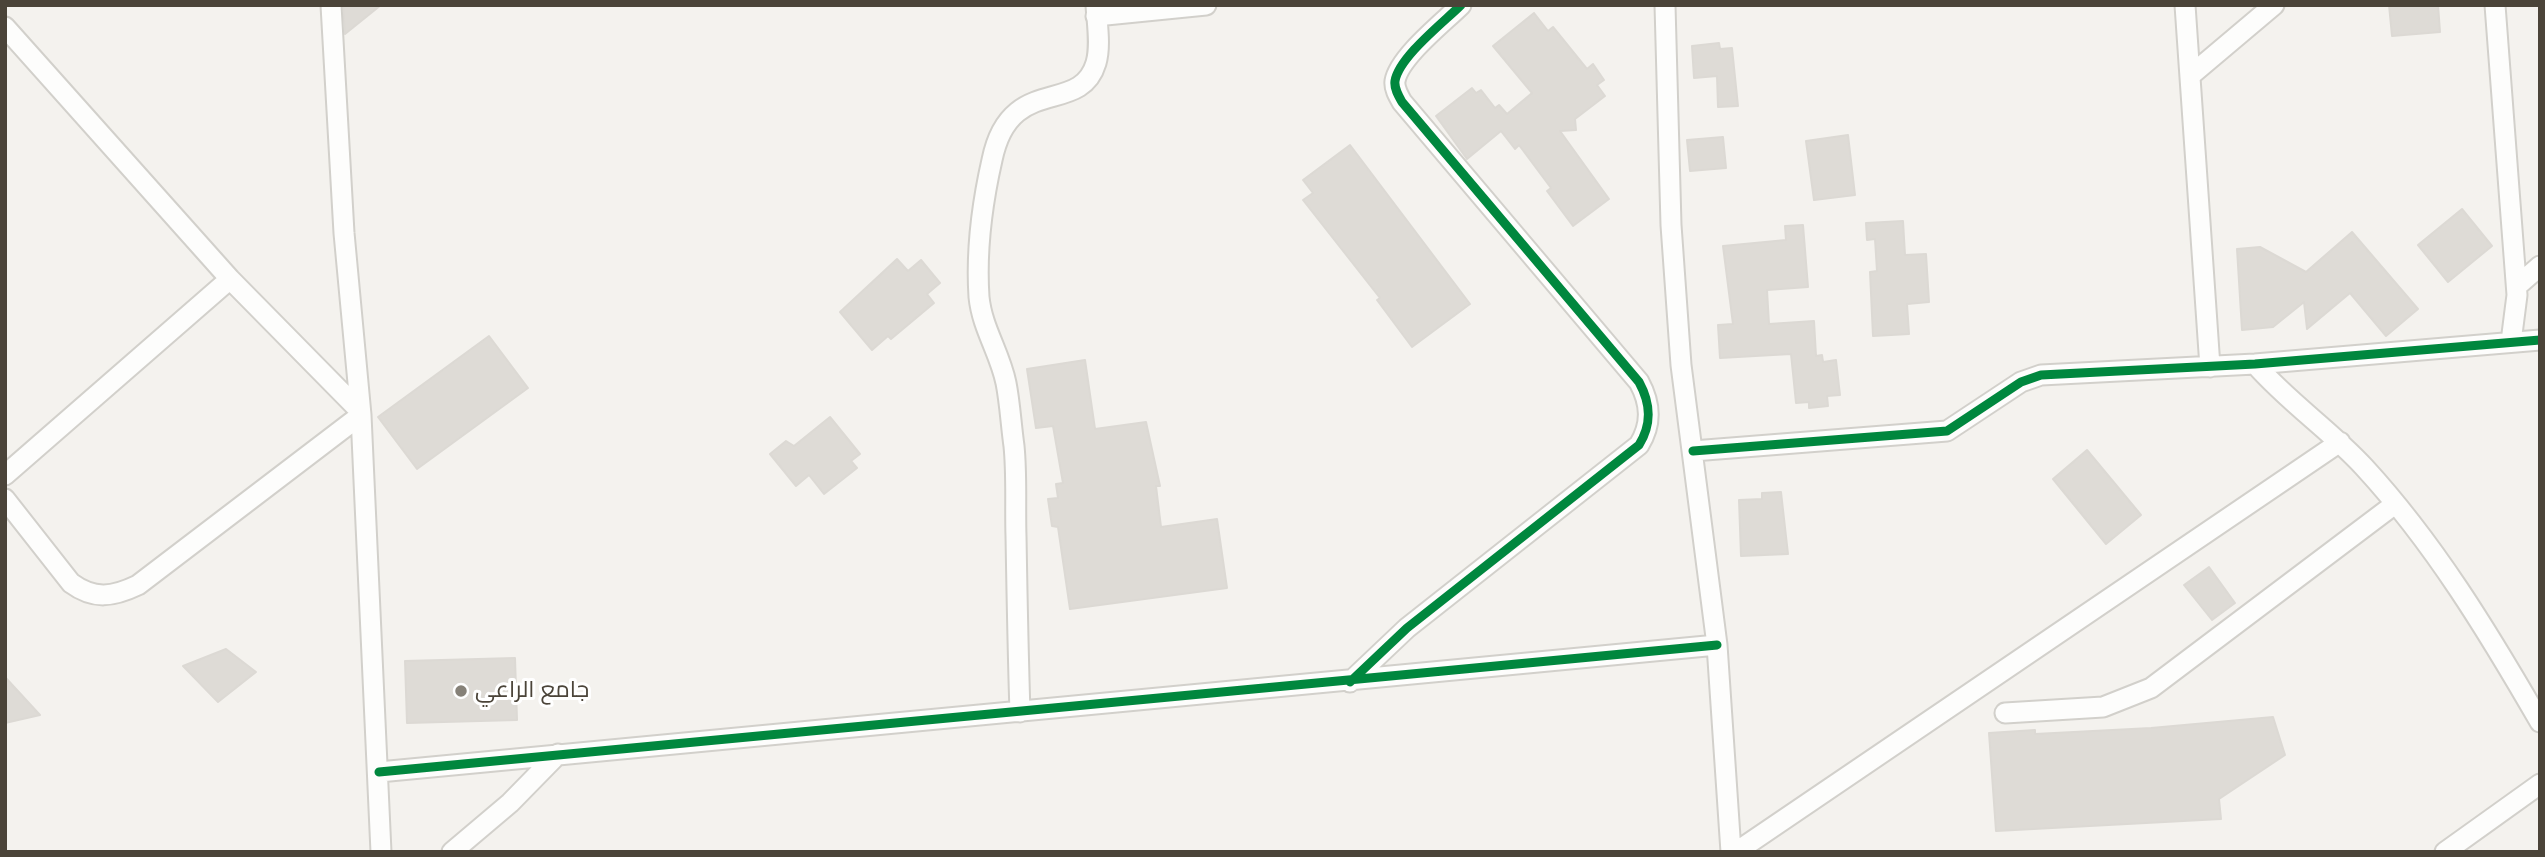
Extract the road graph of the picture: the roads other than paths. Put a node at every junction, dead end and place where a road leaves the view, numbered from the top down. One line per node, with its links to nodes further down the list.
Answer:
1 (331, 5): 18 (street)
2 (1206, 5): 8 (street)
3 (1461, 5): 25 (street)
4 (1665, 5): 20 (street)
5 (2185, 5): 10 (street)
6 (2274, 5): 10 (street)
7 (2494, 5): 13 (street)
8 (1096, 11): 26 (street)
9 (5, 27): 12 (street)
10 (2191, 75): 17 (street)
11 (2540, 266): 13 (street)
12 (230, 279): 18 (street); 21 (street)
13 (2517, 286): 15 (street)
14 (2540, 340): 15 (street)
15 (2511, 342): 16 (street)
16 (2255, 364): 17 (street); 19 (street)
17 (2210, 367): 20 (street)
18 (361, 413): 22 (street); 30 (street)
19 (2340, 442): 23 (street); 34 (street)
20 (1693, 451): 24 (street)
21 (5, 475)
22 (5, 499)
23 (2395, 504): 27 (street); 28 (street)
24 (1717, 645): 25 (street); 34 (street)
25 (1350, 682): 26 (street)
26 (1020, 712): 29 (street)
27 (2005, 713)
28 (2540, 722)
29 (558, 754): 30 (street); 33 (street)
30 (379, 772): 32 (street)
31 (2540, 784): 35 (street)
32 (381, 852)
33 (452, 852)
34 (1733, 852)
35 (2445, 852)

